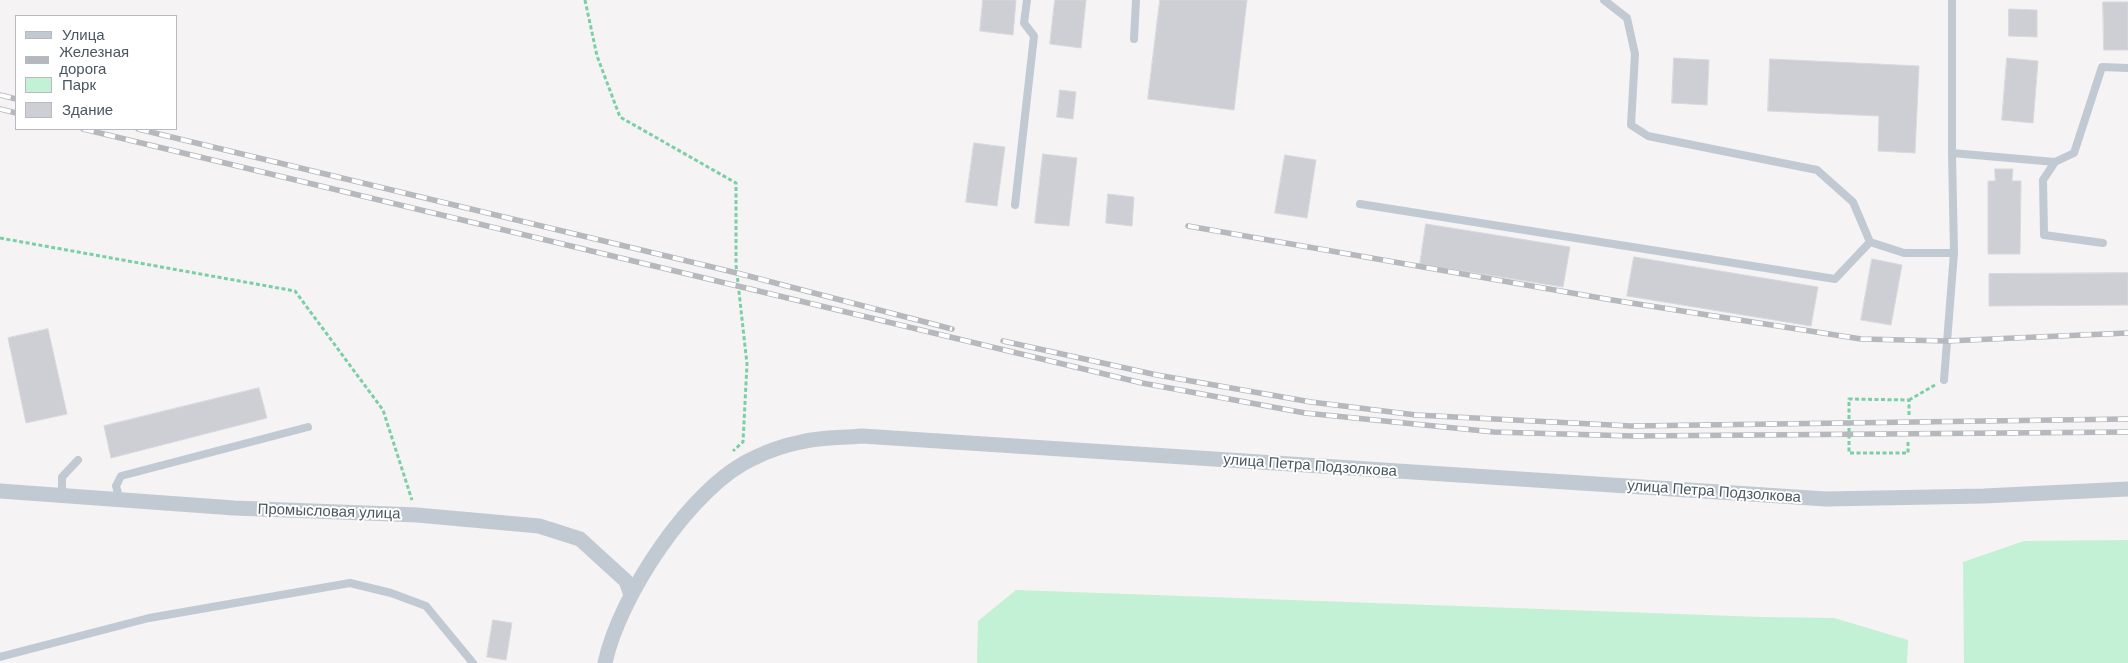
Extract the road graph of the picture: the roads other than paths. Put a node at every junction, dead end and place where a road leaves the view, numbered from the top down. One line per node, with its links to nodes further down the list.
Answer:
1 (1027, 0): 10 (lane)
2 (1136, 0): 5 (lane)
3 (1604, 0): 11 (lane)
4 (1952, 0): 7 (lane)
5 (1134, 39)
6 (2128, 68): 8 (lane)
7 (1952, 153): 8 (lane); 13 (lane)
8 (2055, 162): 12 (lane)
9 (1360, 204): 11 (lane)
10 (1015, 205)
11 (1870, 242): 13 (lane)
12 (2103, 243)
13 (1954, 253): 14 (lane)
14 (1944, 380)
15 (308, 427): 20 (lane)
16 (78, 460): 19 (lane)
17 (2128, 489): 21 (street, улица Петра Подзолкова)
18 (0, 491): 19 (street, Промысловая улица)
19 (62, 496): 20 (street, Промысловая улица)
20 (120, 500): 21 (street, Промысловая улица)
21 (631, 595): 24 (street, улица Петра Подзолкова)
22 (0, 657): 23 (lane)
23 (473, 663)
24 (605, 663)

